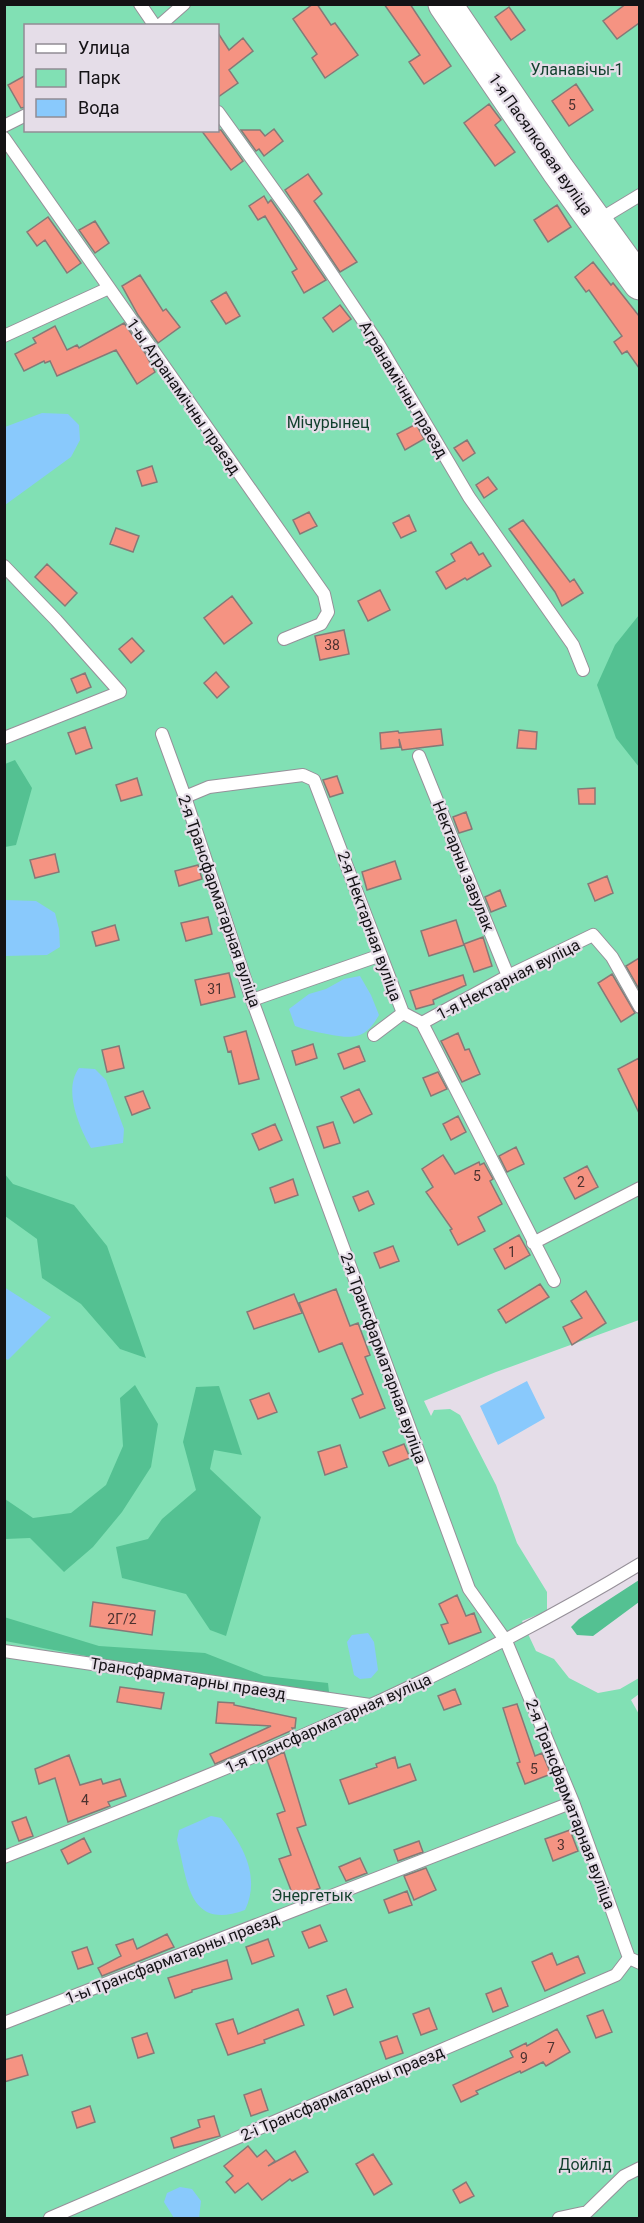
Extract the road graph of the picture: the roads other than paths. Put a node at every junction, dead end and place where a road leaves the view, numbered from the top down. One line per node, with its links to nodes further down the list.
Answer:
1 (140, 4): 4 (lane)
2 (184, 4): 5 (lane)
3 (445, 4): 11 (street, 1-я Пасялковая вуліца)
4 (154, 24)
5 (161, 24)
6 (219, 113): 17 (lane, Агранамічны праезд)
7 (24, 116): 8 (lane)
8 (4, 126)
9 (4, 138): 13 (lane, 1-ы Агранамічны праезд)
10 (639, 195): 11 (lane)
11 (595, 222): 12 (street, 1-я Пасялковая вуліца)
12 (639, 283)
13 (109, 288): 14 (lane); 16 (lane, 1-ы Агранамічны праезд)
14 (4, 336)
15 (4, 566): 19 (lane)
16 (284, 639)
17 (583, 670)
18 (162, 734): 21 (lane, 2-я Трансфарматарная вуліца)
19 (4, 738)
20 (419, 756): 23 (lane, Нектарны завулак)
21 (185, 796): 22 (lane, 2-я Нектарная вуліца); 24 (lane, 2-я Трансфарматарная вуліца)
22 (381, 955): 24 (lane); 26 (lane, 2-я Нектарная вуліца)
23 (508, 976): 25 (lane, 1-я Нектарная вуліца); 27 (lane, 1-я Нектарная вуліца)
24 (252, 1000): 33 (lane, 2-я Трансфарматарная вуліца)
25 (639, 1007)
26 (402, 1013): 27 (lane, 2-я Нектарная вуліца); 28 (lane)
27 (422, 1023): 30 (lane)
28 (374, 1035)
29 (639, 1188): 30 (lane)
30 (533, 1243): 31 (lane)
31 (554, 1281)
32 (639, 1564): 33 (lane, 1-я Трансфарматарная вуліца)
33 (506, 1641): 35 (lane, 1-я Трансфарматарная вуліца); 36 (lane, 2-я Трансфарматарная вуліца)
34 (4, 1651): 35 (lane, Трансфарматарны праезд)
35 (371, 1706): 37 (lane, 1-я Трансфарматарная вуліца)
36 (573, 1802): 38 (lane, 2-я Трансфарматарная вуліца); 39 (lane, 1-ы Трансфарматарны праезд)
37 (4, 1857)
38 (634, 1961): 41 (lane, 2-і Трансфарматарны праезд)
39 (4, 2023)
40 (639, 2168): 42 (lane)
41 (50, 2218)
42 (559, 2218)

